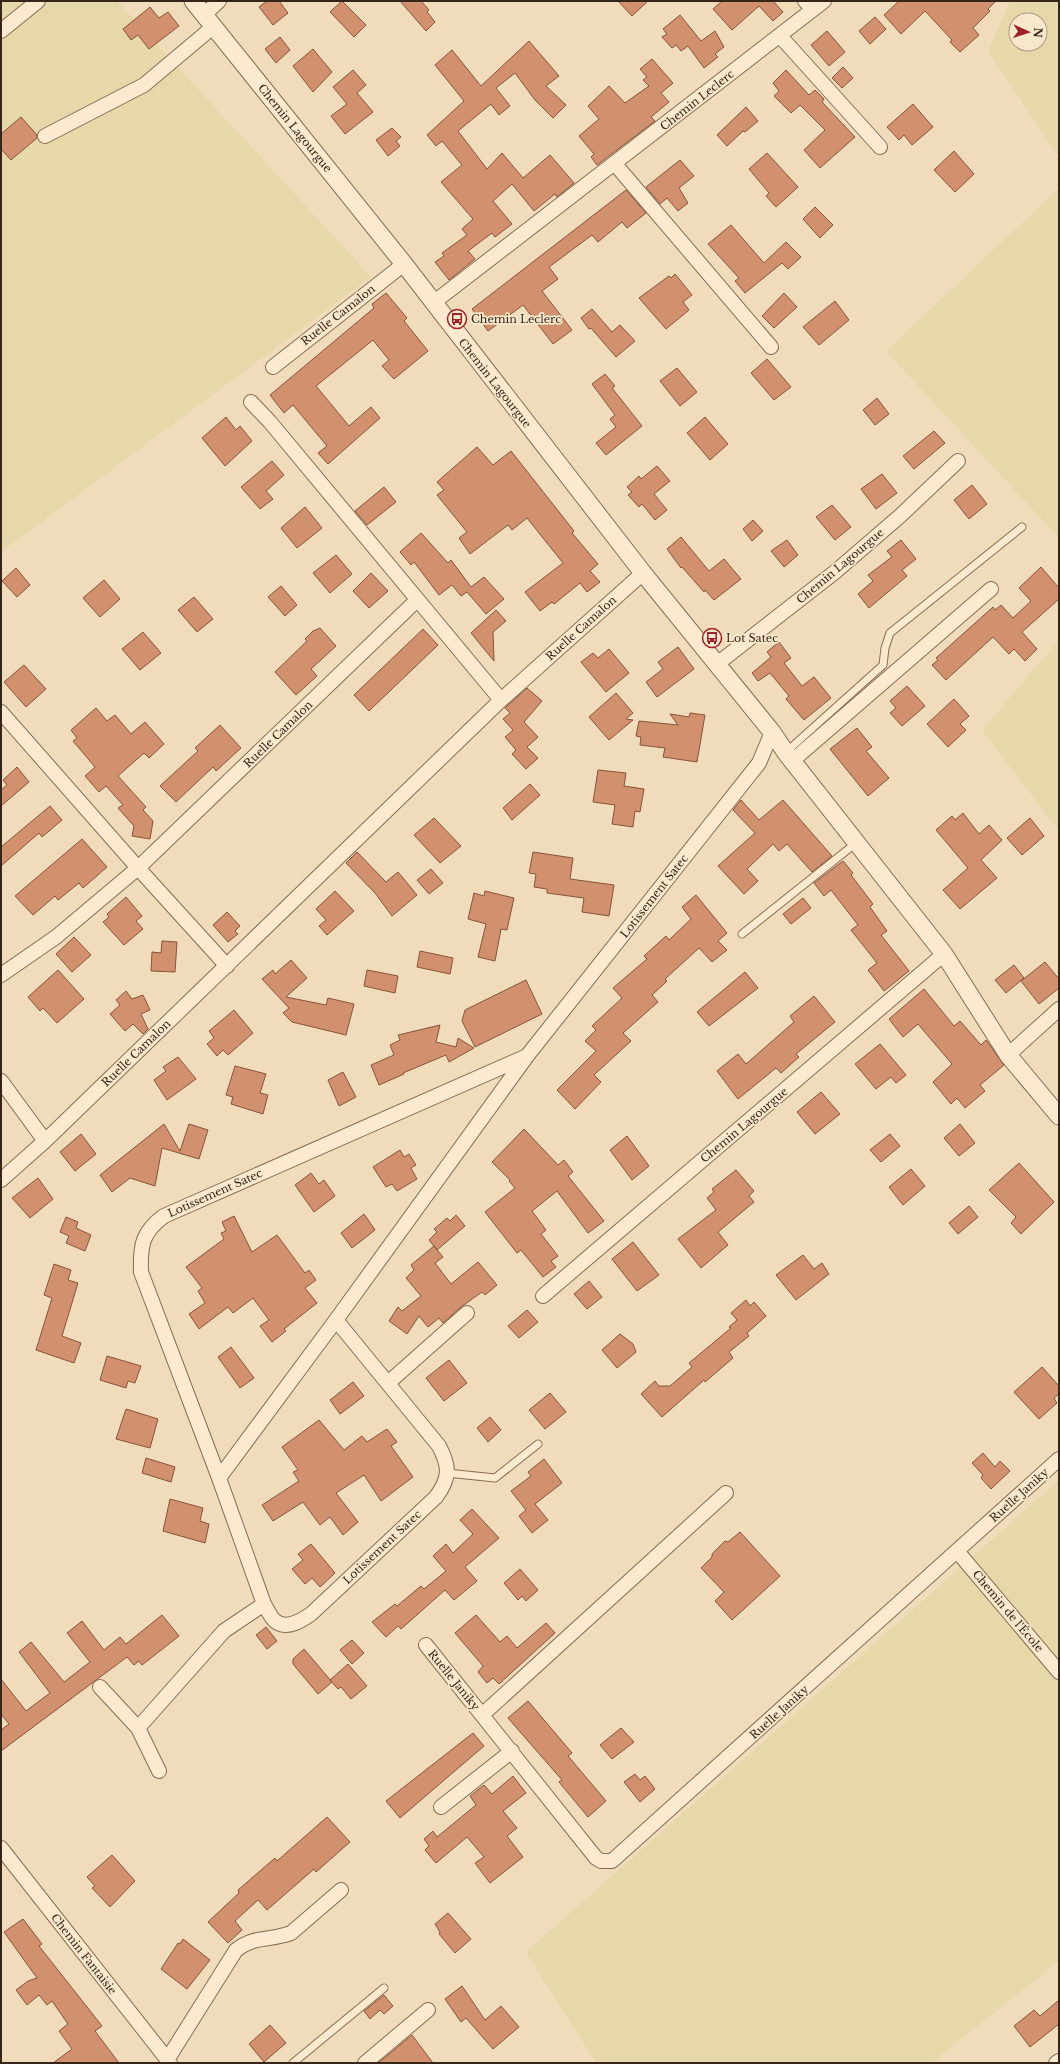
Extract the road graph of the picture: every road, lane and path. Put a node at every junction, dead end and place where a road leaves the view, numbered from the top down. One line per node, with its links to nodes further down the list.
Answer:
1 (38, 1): 6 (street)
2 (193, 1): 5 (street, Chemin Lagourgue)
3 (219, 1): 5 (street)
4 (814, 4): 7 (street, Chemin Leclerc)
5 (209, 21): 8 (street); 11 (street, Chemin Lagourgue)
6 (1, 31)
7 (780, 36): 9 (street); 10 (street, Chemin Leclerc)
8 (45, 136)
9 (880, 147)
10 (615, 164): 12 (street, Chemin Leclerc); 13 (street)
11 (404, 264): 12 (street, Chemin Lagourgue); 14 (street, Ruelle Camalon)
12 (433, 303): 18 (street, Chemin Lagourgue)
13 (771, 347)
14 (273, 366)
15 (251, 402): 20 (street)
16 (958, 461): 21 (street, Chemin Lagourgue)
17 (1022, 527): 25 (lane)
18 (643, 573): 21 (street, Chemin Lagourgue); 22 (street, Ruelle Camalon)
19 (991, 589): 25 (street)
20 (417, 600): 22 (street); 27 (street, Ruelle Camalon)
21 (717, 664): 24 (street, Chemin Lagourgue)
22 (501, 700): 30 (street, Ruelle Camalon)
23 (1, 712): 27 (street)
24 (772, 732): 25 (street, Chemin Lagourgue); 34 (street, Lotissement Satec)
25 (789, 757): 26 (street, Chemin Lagourgue)
26 (857, 842): 28 (lane); 29 (street, Chemin Lagourgue)
27 (138, 868): 30 (street); 31 (street, Ruelle Camalon)
28 (742, 934)
29 (944, 954): 33 (street, Chemin Lagourgue); 39 (street, Chemin Lagourgue)
30 (227, 966): 37 (street, Ruelle Camalon)
31 (1, 976)
32 (1059, 1009): 33 (street)
33 (1008, 1055): 36 (street, Chemin Lagourgue)
34 (527, 1056): 41 (street, Lotissement Satec); 46 (street, Lotissement Satec)
35 (1, 1081): 37 (street)
36 (1059, 1116)
37 (45, 1141): 38 (street, Ruelle Camalon)
38 (1, 1180)
39 (543, 1296)
40 (467, 1313): 42 (street)
41 (336, 1320): 42 (street); 46 (street, Lotissement Satec)
42 (388, 1383): 45 (street)
43 (538, 1444): 45 (lane)
44 (1059, 1459): 48 (street, Ruelle Janiky)
45 (448, 1473): 49 (street, Lotissement Satec)
46 (219, 1478): 49 (street, Lotissement Satec)
47 (726, 1493): 53 (street, Ruelle Janiky)
48 (957, 1551): 51 (street, Chemin de l'École); 55 (street, Ruelle Janiky)
49 (264, 1604): 54 (street)
50 (426, 1645): 53 (street, Ruelle Janiky)
51 (1059, 1672)
52 (100, 1687): 54 (street)
53 (482, 1715): 55 (street, Ruelle Janiky)
54 (138, 1728): 56 (street)
55 (512, 1751): 57 (street)
56 (159, 1771)
57 (441, 1807)
58 (1, 1848): 62 (street, Chemin Fantaisie)
59 (341, 1890): 62 (street, Chemin Fantaisie)
60 (384, 1988): 64 (lane)
61 (428, 2010): 65 (street)
62 (169, 2061)
63 (1059, 2061): 66 (street)
64 (293, 2063)
65 (365, 2063)
66 (1056, 2063)

